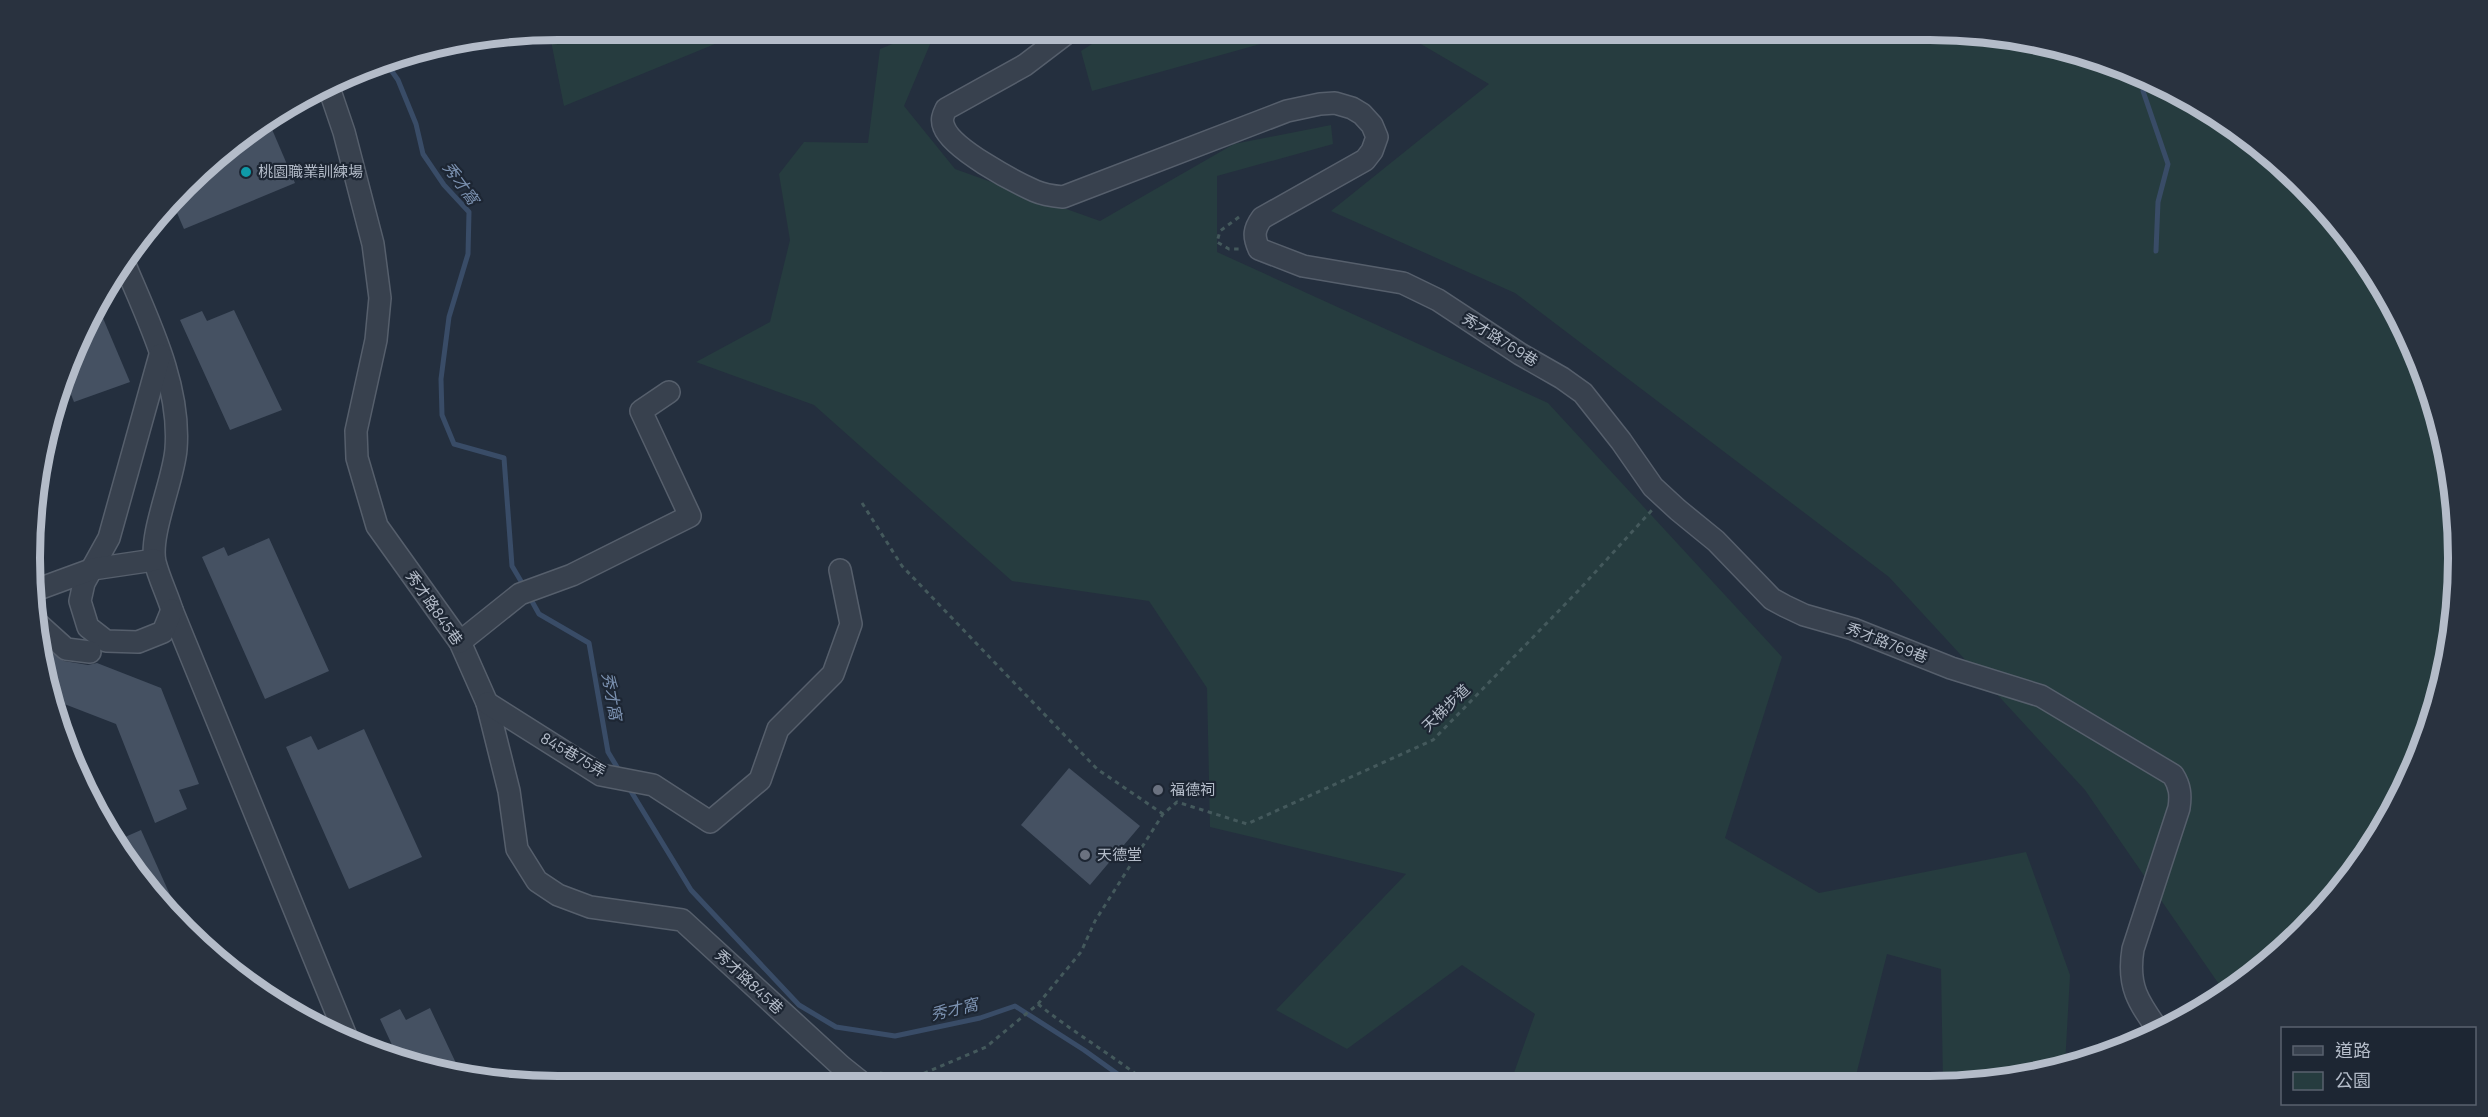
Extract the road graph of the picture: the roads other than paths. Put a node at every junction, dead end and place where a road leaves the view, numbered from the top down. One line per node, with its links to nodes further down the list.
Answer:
1 (1058, 40): 15 (street, 秀才路769巷)
2 (331, 93): 12 (street, 秀才路845巷)
3 (128, 272): 4 (street)
4 (160, 355): 6 (street); 7 (street)
5 (669, 392): 12 (street)
6 (154, 560): 7 (street); 10 (street)
7 (93, 569): 9 (street); 10 (street)
8 (840, 570): 14 (street, 845巷75弄)
9 (42, 588)
10 (172, 610): 16 (street)
11 (46, 631): 13 (street)
12 (460, 642): 14 (street, 秀才路845巷)
13 (90, 652)
14 (487, 703): 17 (street, 秀才路845巷)
15 (2155, 1025)
16 (343, 1029)
17 (863, 1076)

